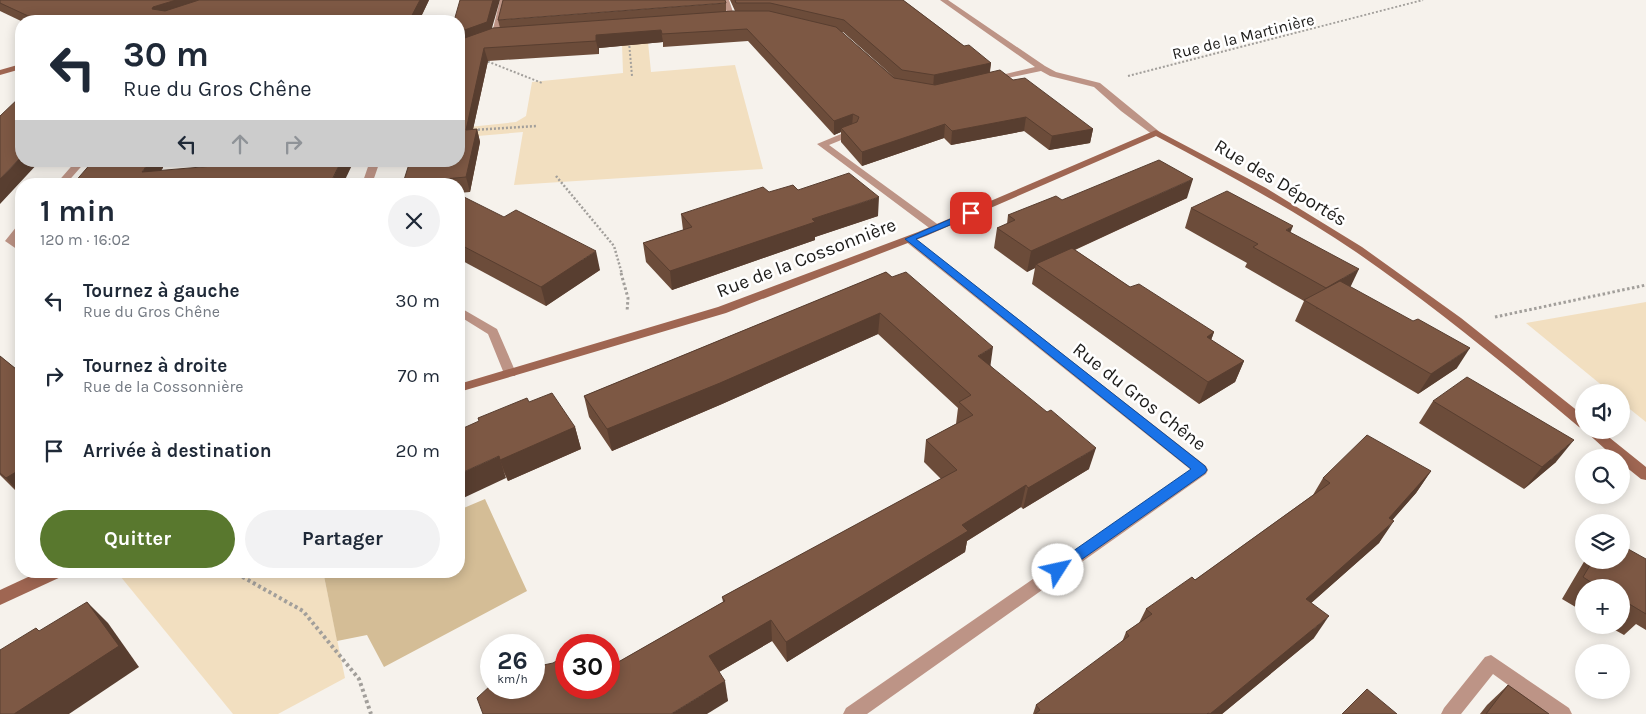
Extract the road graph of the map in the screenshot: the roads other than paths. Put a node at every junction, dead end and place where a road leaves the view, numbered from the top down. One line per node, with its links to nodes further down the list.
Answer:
1 (503, 0): 8 (street)
2 (726, 0): 4 (street)
3 (943, 0): 11 (street, Rue des Déportés)
4 (733, 19): 5 (street); 6 (street)
5 (742, 19)
6 (723, 20)
7 (504, 36): 8 (street)
8 (495, 37): 9 (street)
9 (465, 48)
10 (15, 68): 12 (street)
11 (1042, 68): 13 (street); 15 (street, Rue des Déportés)
12 (0, 73)
13 (988, 81)
14 (853, 132): 18 (street)
15 (1156, 133): 18 (street, Rue de la Cossonnière); 25 (street, Rue des Déportés)
16 (76, 167): 17 (street)
17 (66, 178)
18 (936, 228): 20 (street, Rue de la Cossonnière)
19 (15, 236): 21 (street)
20 (909, 239): 23 (street, Rue de la Cossonnière); 30 (street, Rue du Gros Chêne)
21 (15, 245)
22 (465, 315): 23 (street)
23 (510, 373): 24 (street, Rue de la Cossonnière)
24 (465, 386)
25 (1575, 417)
26 (1603, 439): 27 (street)
27 (1646, 475)
28 (43, 578): 29 (street)
29 (0, 598)
30 (852, 714)
31 (1450, 714): 32 (street)
32 (1563, 714)

